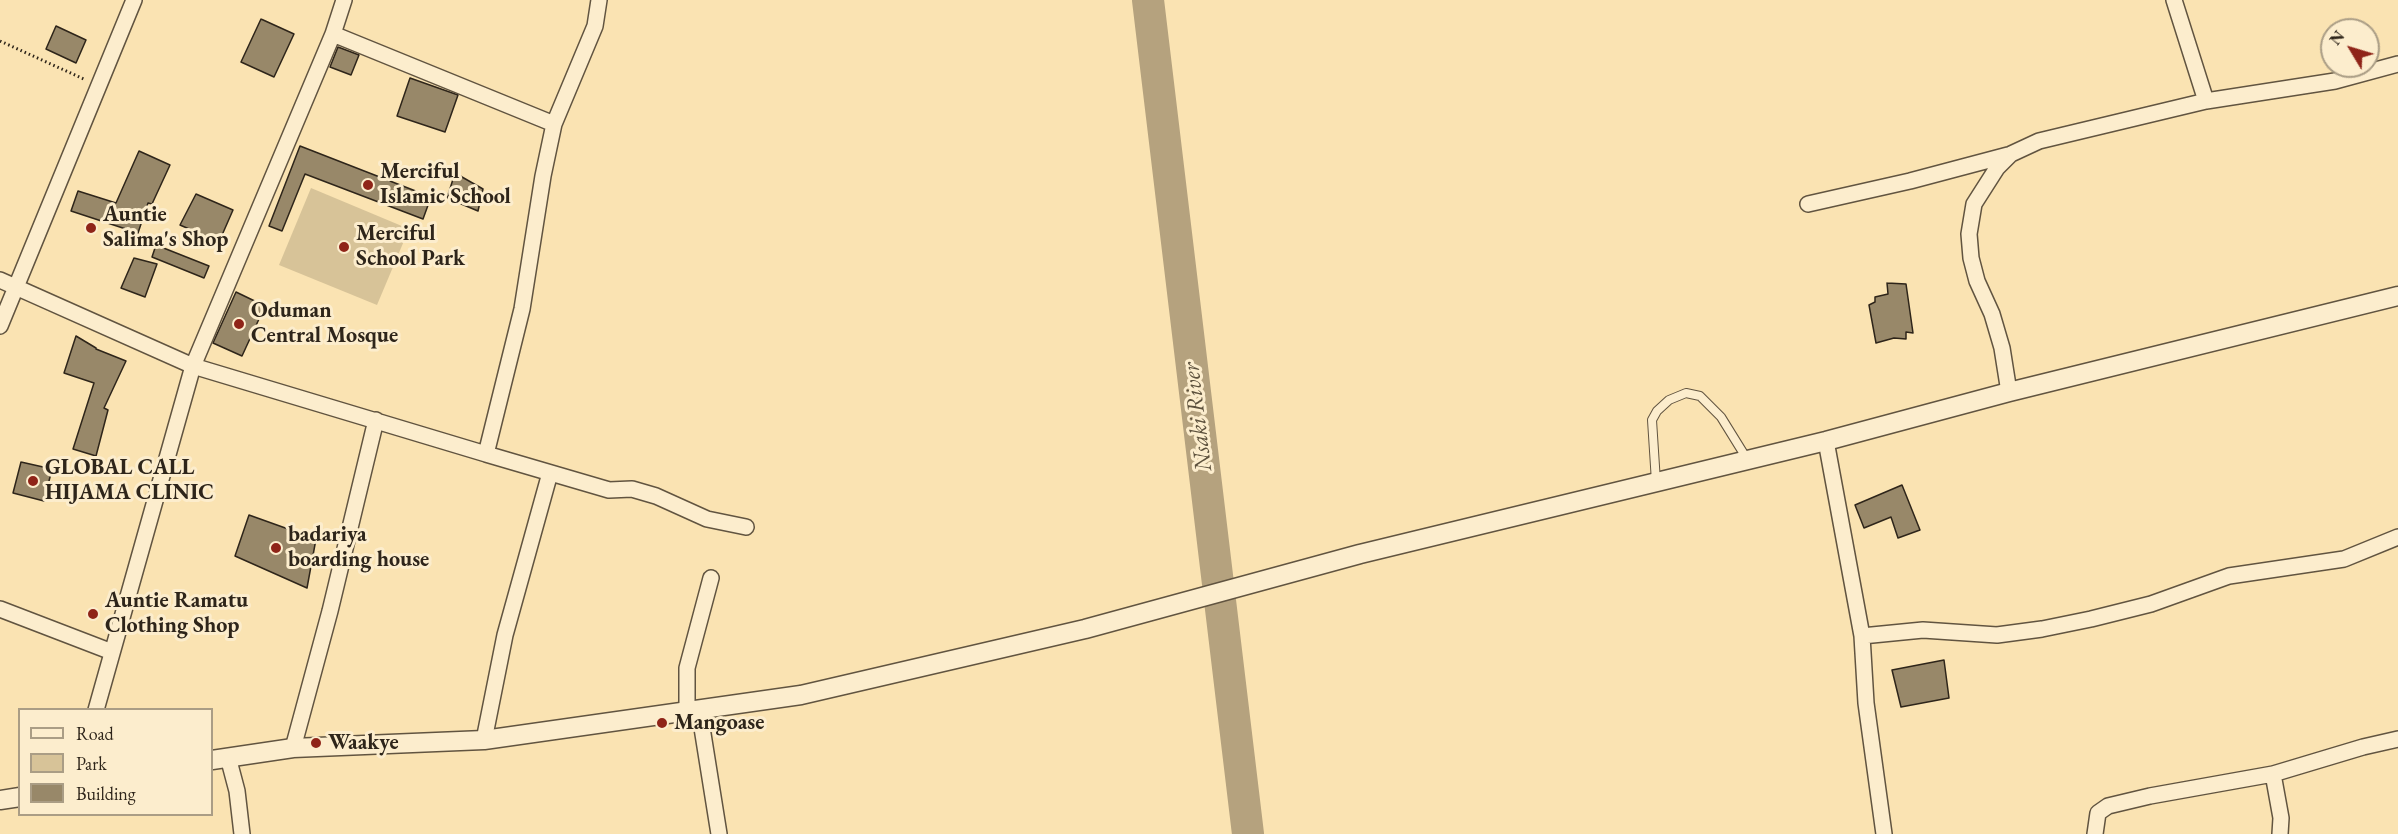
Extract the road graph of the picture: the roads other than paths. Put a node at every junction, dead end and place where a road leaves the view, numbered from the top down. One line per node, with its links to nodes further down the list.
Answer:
1 (134, 0): 12 (street)
2 (344, 0): 5 (street)
3 (599, 0): 8 (street)
4 (2174, 0): 7 (street)
5 (333, 34): 8 (street); 15 (street)
6 (2398, 64): 7 (street)
7 (2206, 101): 9 (street)
8 (554, 124): 19 (street)
9 (2011, 154): 10 (street); 16 (street)
10 (1808, 204)
11 (0, 280): 12 (street)
12 (15, 286): 14 (street); 15 (street)
13 (2398, 296): 16 (street)
14 (0, 326)
15 (193, 366): 17 (street); 28 (street)
16 (2009, 392): 18 (street)
17 (376, 420): 19 (street); 33 (street)
18 (1826, 441): 20 (street); 27 (street)
19 (486, 454): 21 (street)
20 (1748, 460): 22 (street); 22 (lane)
21 (550, 473): 23 (street); 32 (street)
22 (1656, 482): 30 (street)
23 (746, 527)
24 (2398, 537): 27 (street)
25 (711, 578): 30 (street)
26 (0, 609): 28 (street)
27 (1862, 636): 40 (street)
28 (112, 652): 29 (street)
29 (97, 708)
30 (693, 710): 32 (street); 39 (street)
31 (2398, 739): 35 (street)
32 (484, 740): 33 (street)
33 (293, 748): 34 (street)
34 (220, 758): 38 (street)
35 (2273, 774): 41 (street); 42 (street)
36 (18, 797): 37 (street)
37 (0, 800)
38 (242, 834)
39 (719, 834)
40 (1884, 834)
41 (2095, 834)
42 (2280, 834)

